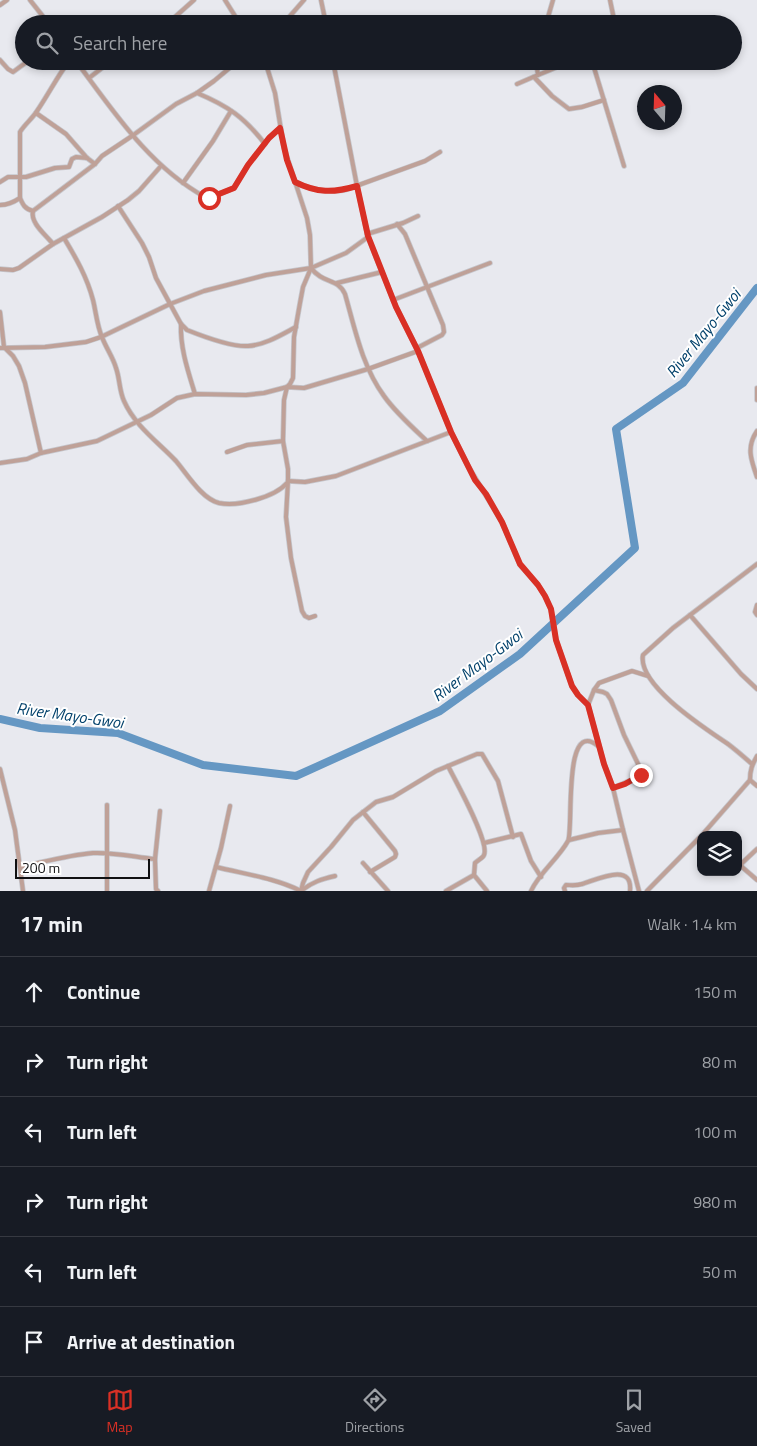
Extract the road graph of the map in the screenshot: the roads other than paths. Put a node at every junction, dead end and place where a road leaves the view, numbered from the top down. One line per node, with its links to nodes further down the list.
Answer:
1 (7, 0): 9 (street)
2 (30, 0): 10 (street)
3 (194, 0): 11 (street)
4 (225, 0): 12 (street)
5 (304, 0): 13 (street)
6 (321, 0): 14 (street)
7 (553, 0): 15 (street)
8 (610, 0): 16 (street)
9 (0, 6)
10 (42, 15)
11 (177, 15)
12 (234, 15)
13 (291, 15)
14 (324, 15)
15 (549, 15)
16 (613, 15)
17 (0, 60): 18 (street)
18 (16, 70)
19 (62, 70): 34 (street)
20 (83, 70): 29 (street)
21 (99, 70): 29 (street)
22 (227, 70): 31 (street)
23 (268, 70): 35 (street)
24 (335, 70): 47 (street)
25 (536, 70): 28 (street)
26 (550, 70): 28 (street)
27 (595, 70): 32 (street)
28 (536, 76): 30 (street); 32 (street)
29 (89, 78): 36 (street)
30 (517, 84)
31 (196, 93): 33 (street); 36 (street)
32 (604, 100): 42 (street)
33 (231, 111): 37 (street); 46 (street)
34 (36, 112): 39 (street); 43 (street)
35 (280, 128): 37 (street); 45 (street)
36 (132, 136): 40 (street); 41 (street)
37 (265, 144): 46 (street)
38 (440, 152): 47 (street)
39 (87, 158): 40 (street); 43 (street)
40 (95, 164): 51 (street)
41 (161, 166): 46 (street); 50 (street)
42 (624, 166)
43 (20, 178): 44 (street); 48 (street)
44 (0, 182)
45 (295, 182): 47 (street); 58 (street)
46 (184, 183)
47 (357, 186): 54 (street)
48 (20, 198): 49 (street); 51 (street)
49 (0, 205)
50 (118, 206): 55 (street); 64 (street)
51 (33, 211): 56 (street)
52 (418, 216): 53 (street)
53 (397, 224): 54 (street); 62 (street)
54 (368, 235): 58 (street); 60 (street)
55 (64, 238): 56 (street); 68 (street)
56 (53, 244): 59 (street)
57 (490, 263): 62 (street)
58 (311, 268): 61 (street); 64 (street); 67 (street)
59 (0, 269)
60 (382, 272): 61 (street); 63 (street)
61 (335, 283): 71 (street)
62 (427, 287): 63 (street); 70 (street)
63 (393, 300): 70 (street)
64 (170, 304): 66 (street); 68 (street)
65 (0, 312): 69 (street)
66 (181, 324): 67 (street); 74 (street)
67 (296, 327): 72 (street)
68 (102, 337): 69 (street); 76 (street)
69 (2, 347): 82 (street)
70 (418, 349): 71 (street); 78 (street)
71 (368, 369): 72 (street); 80 (street)
72 (287, 387): 74 (street); 79 (street)
73 (757, 388): 75 (street)
74 (195, 394): 76 (street)
75 (757, 400)
76 (136, 422): 82 (street); 85 (street)
77 (757, 431): 84 (street)
78 (451, 432): 80 (street); 94 (street)
79 (283, 441): 81 (street); 85 (street)
80 (427, 441): 85 (street)
81 (227, 452)
82 (41, 453): 83 (street)
83 (0, 463)
84 (757, 477)
85 (288, 481): 90 (street)
86 (757, 564): 88 (street)
87 (757, 605): 89 (street)
88 (690, 615): 91 (street); 93 (street)
89 (757, 615)
90 (315, 616)
91 (648, 676): 92 (street); 97 (street)
92 (594, 690): 94 (street); 102 (street)
93 (757, 690)
94 (588, 705): 95 (street)
95 (598, 746): 102 (street); 111 (street)
96 (757, 756): 97 (street)
97 (752, 764): 100 (street)
98 (448, 766): 106 (street); 109 (street); 112 (street)
99 (0, 769): 117 (street)
100 (750, 780): 101 (street); 108 (street)
101 (757, 786)
102 (613, 788): 107 (street)
103 (106, 805): 114 (street)
104 (230, 806): 118 (street)
105 (160, 811): 115 (street)
106 (363, 812): 119 (street); 128 (street)
107 (622, 830): 111 (street); 135 (street)
108 (705, 831)
109 (513, 837): 112 (street); 122 (street)
110 (697, 839): 136 (street)
111 (569, 840): 122 (street)
112 (484, 843): 120 (street)
113 (757, 849): 123 (street)
114 (107, 853): 115 (street); 117 (street); 125 (street)
115 (155, 859): 126 (street)
116 (363, 864): 119 (street)
117 (20, 867): 124 (street)
118 (216, 867): 127 (street); 128 (street)
119 (370, 872): 129 (street)
120 (474, 875): 130 (street); 131 (street)
121 (335, 876): 128 (street)
122 (541, 877): 132 (street)
123 (757, 880)
124 (23, 891)
125 (107, 891)
126 (158, 891)
127 (209, 891)
128 (301, 891)
129 (388, 891)
130 (446, 891)
131 (487, 891)
132 (531, 891)
133 (565, 891): 134 (street)
134 (630, 891)
135 (639, 891)
136 (647, 891)

